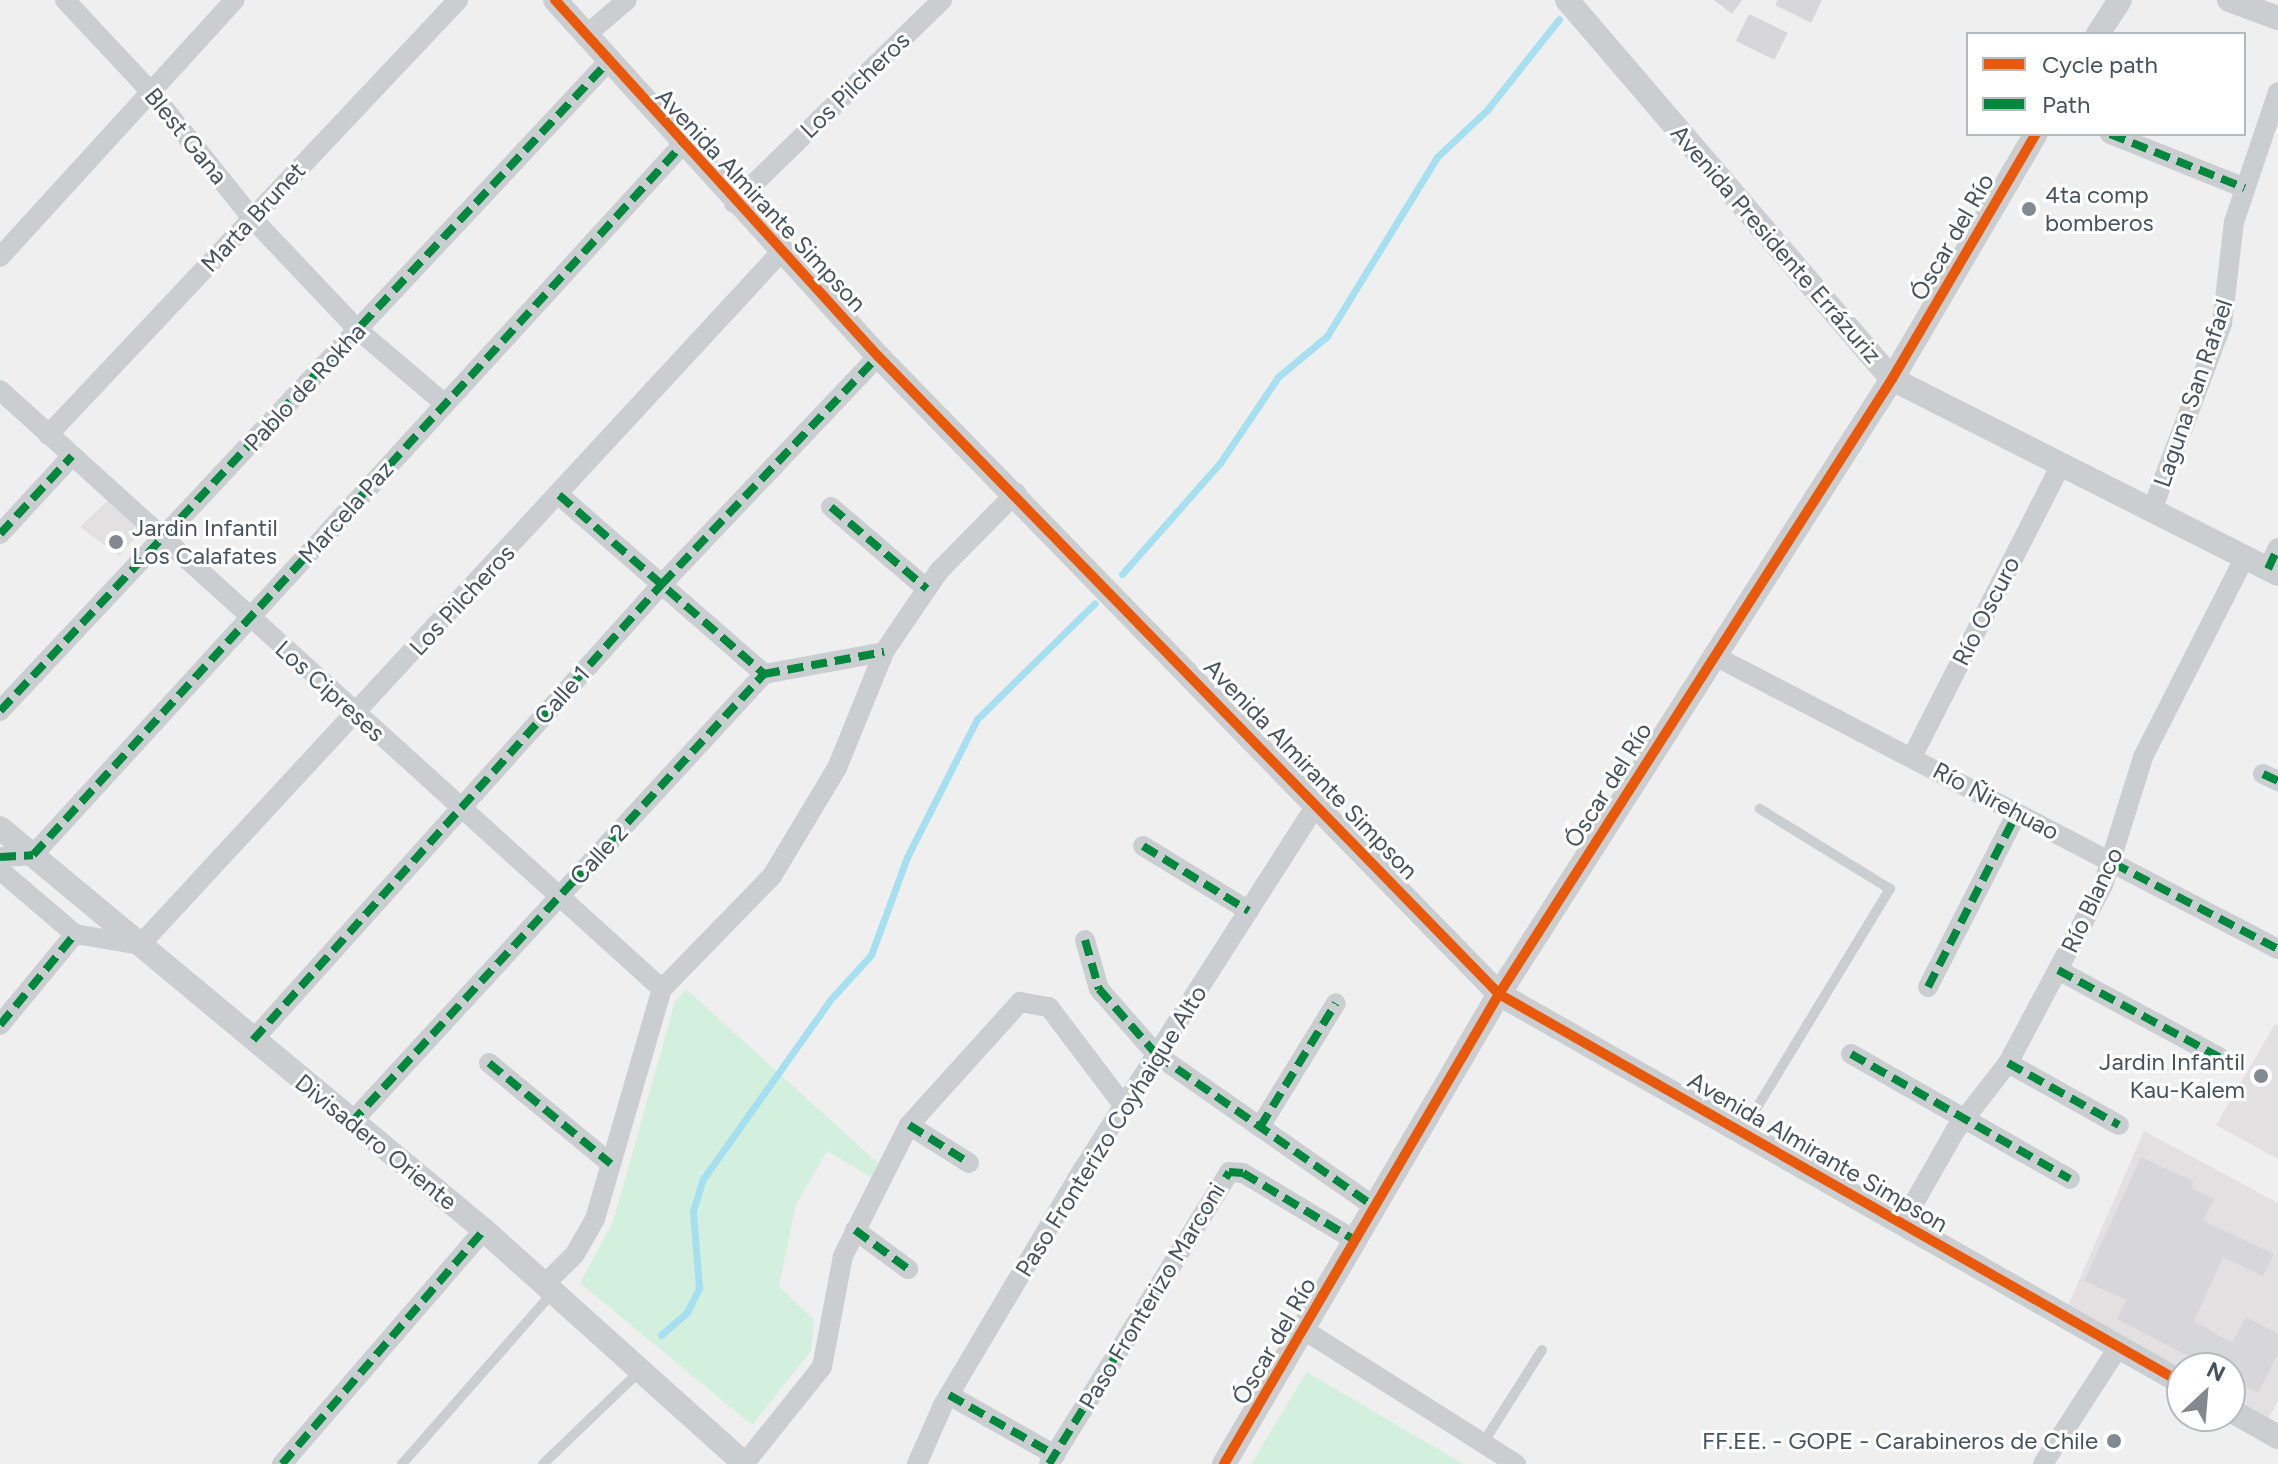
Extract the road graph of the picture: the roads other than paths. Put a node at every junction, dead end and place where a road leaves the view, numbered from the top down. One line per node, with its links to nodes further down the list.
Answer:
1 (65, 0): 14 (street, Blest Gana)
2 (235, 0): 14 (street)
3 (458, 0): 21 (street, Marta Brunet)
4 (555, 0): 12 (street, Avenida Almirante Simpson)
5 (627, 0): 12 (street)
6 (942, 0): 20 (street, Los Pilcheros)
7 (1567, 0): 26 (street, Avenida Presidente Errázuriz)
8 (2120, 0): 11 (street)
9 (2240, 2): 10 (street)
10 (2278, 18)
11 (2099, 32)
12 (585, 36): 13 (street, Avenida Almirante Simpson)
13 (608, 62): 18 (street, Avenida Almirante Simpson); 24 (street, Pablo de Rokha)
14 (151, 92): 21 (street, Blest Gana); 23 (street)
15 (2278, 92): 19 (street, Laguna San Rafael)
16 (2035, 136): 26 (street, Óscar del Río)
17 (2115, 136): 19 (street)
18 (682, 145): 20 (street, Avenida Almirante Simpson); 28 (street, Marcela Paz)
19 (2245, 188): 35 (street, Laguna San Rafael)
20 (734, 203): 22 (street, Avenida Almirante Simpson)
21 (252, 218): 24 (street, Blest Gana); 29 (street, Marta Brunet)
22 (781, 252): 25 (street, Avenida Almirante Simpson); 33 (street, Los Pilcheros)
23 (0, 257)
24 (358, 330): 28 (street, Blest Gana); 37 (street, Pablo de Rokha)
25 (878, 356): 32 (street, Avenida Almirante Simpson); 40 (street, Calle 1)
26 (1892, 379): 31 (street, Avenida Presidente Errázuriz); 44 (street, Óscar del Río)
27 (0, 390): 29 (street, Los Cipreses)
28 (445, 404): 42 (street, Marcela Paz)
29 (48, 435): 30 (street, Los Cipreses)
30 (72, 456): 36 (street); 37 (street, Los Cipreses)
31 (2061, 464): 35 (street, Avenida Presidente Errázuriz); 48 (street, Río Oscuro)
32 (1016, 493): 41 (street); 49 (street, Avenida Almirante Simpson)
33 (559, 495): 40 (street); 47 (street, Los Pilcheros)
34 (831, 507): 41 (street)
35 (2152, 510): 38 (street, Avenida Presidente Errázuriz)
36 (0, 534)
37 (163, 538): 42 (street, Los Cipreses); 46 (street, Pablo de Rokha)
38 (2245, 557): 39 (street, Avenida Presidente Errázuriz); 57 (street, Río Blanco)
39 (2275, 564)
40 (662, 584): 45 (street); 50 (street, Calle 1)
41 (927, 589): 43 (street)
42 (250, 618): 47 (street, Los Cipreses); 55 (street, Marcela Paz)
43 (884, 652): 45 (street); 67 (street)
44 (1713, 655): 48 (street, Río Ñirehuao); 68 (street, Óscar del Río)
45 (764, 674): 59 (street, Calle 2)
46 (0, 711)
47 (356, 714): 50 (street, Los Cipreses); 63 (street, Los Pilcheros)
48 (1912, 757): 52 (street, Río Ñirehuao)
49 (1317, 804): 60 (street, Paso Fronterizo Coyhaique Alto); 68 (street, Avenida Almirante Simpson)
50 (460, 809): 59 (street, Los Cipreses); 71 (street, Calle 1)
51 (1760, 809): 83 (lane)
52 (2017, 813): 57 (street, Río Ñirehuao); 66 (street)
53 (0, 828): 55 (street, Divisadero Oriente)
54 (1143, 846): 60 (street)
55 (33, 855): 56 (street); 63 (street, Divisadero Oriente)
56 (0, 857)
57 (2113, 863): 64 (street, Río Ñirehuao); 65 (street, Río Blanco)
58 (0, 870): 61 (street)
59 (558, 898): 67 (street, Los Cipreses); 79 (street, Calle 2)
60 (1249, 911): 73 (street, Paso Fronterizo Coyhaique Alto)
61 (75, 934): 63 (street); 70 (street)
62 (1085, 940): 73 (street)
63 (140, 945): 71 (street, Divisadero Oriente)
64 (2278, 949)
65 (2058, 970): 74 (street); 76 (street, Río Blanco)
66 (1928, 987)
67 (662, 989): 85 (street)
68 (1499, 994): 83 (street, Avenida Almirante Simpson); 87 (street, Óscar del Río)
69 (1336, 1003): 82 (street)
70 (0, 1025)
71 (253, 1040): 79 (street, Divisadero Oriente)
72 (1851, 1054): 78 (street)
73 (1157, 1055): 77 (street, Paso Fronterizo Coyhaique Alto); 82 (street)
74 (2221, 1058)
75 (489, 1063): 85 (street)
76 (2008, 1063): 78 (street, Río Blanco); 81 (street)
77 (1124, 1106): 80 (street); 99 (street, Paso Fronterizo Coyhaique Alto)
78 (1963, 1118): 86 (street); 88 (street, Río Blanco)
79 (351, 1123): 89 (street, Divisadero Oriente)
80 (909, 1125): 84 (street); 90 (street)
81 (2119, 1125)
82 (1260, 1127): 87 (street)
83 (1742, 1132): 88 (street, Avenida Almirante Simpson)
84 (969, 1163)
85 (611, 1164): 93 (street)
86 (2070, 1179)
87 (1375, 1207): 91 (street, Óscar del Río)
88 (1902, 1224): 95 (street, Avenida Almirante Simpson)
89 (484, 1230): 93 (street, Divisadero Oriente); 104 (street)
90 (855, 1230): 92 (street); 107 (street)
91 (1356, 1241): 94 (street, Óscar del Río); 103 (street, Paso Fronterizo Marconi)
92 (908, 1269)
93 (549, 1288): 97 (street, Divisadero Oriente); 105 (lane)
94 (1304, 1330): 102 (street); 109 (street, Óscar del Río)
95 (2119, 1346): 98 (street, Avenida Almirante Simpson); 111 (street)
96 (1542, 1350): 102 (lane)
97 (643, 1368): 106 (lane); 107 (street, Divisadero Oriente)
98 (2166, 1374)
99 (949, 1395): 103 (street); 108 (street, Paso Fronterizo Coyhaique Alto)
100 (2246, 1417): 101 (street)
101 (2275, 1429)
102 (1483, 1443): 110 (street)
103 (1052, 1459)
104 (282, 1464)
105 (402, 1464)
106 (543, 1464)
107 (745, 1464)
108 (917, 1464)
109 (1224, 1464)
110 (1516, 1464)
111 (2043, 1464)

